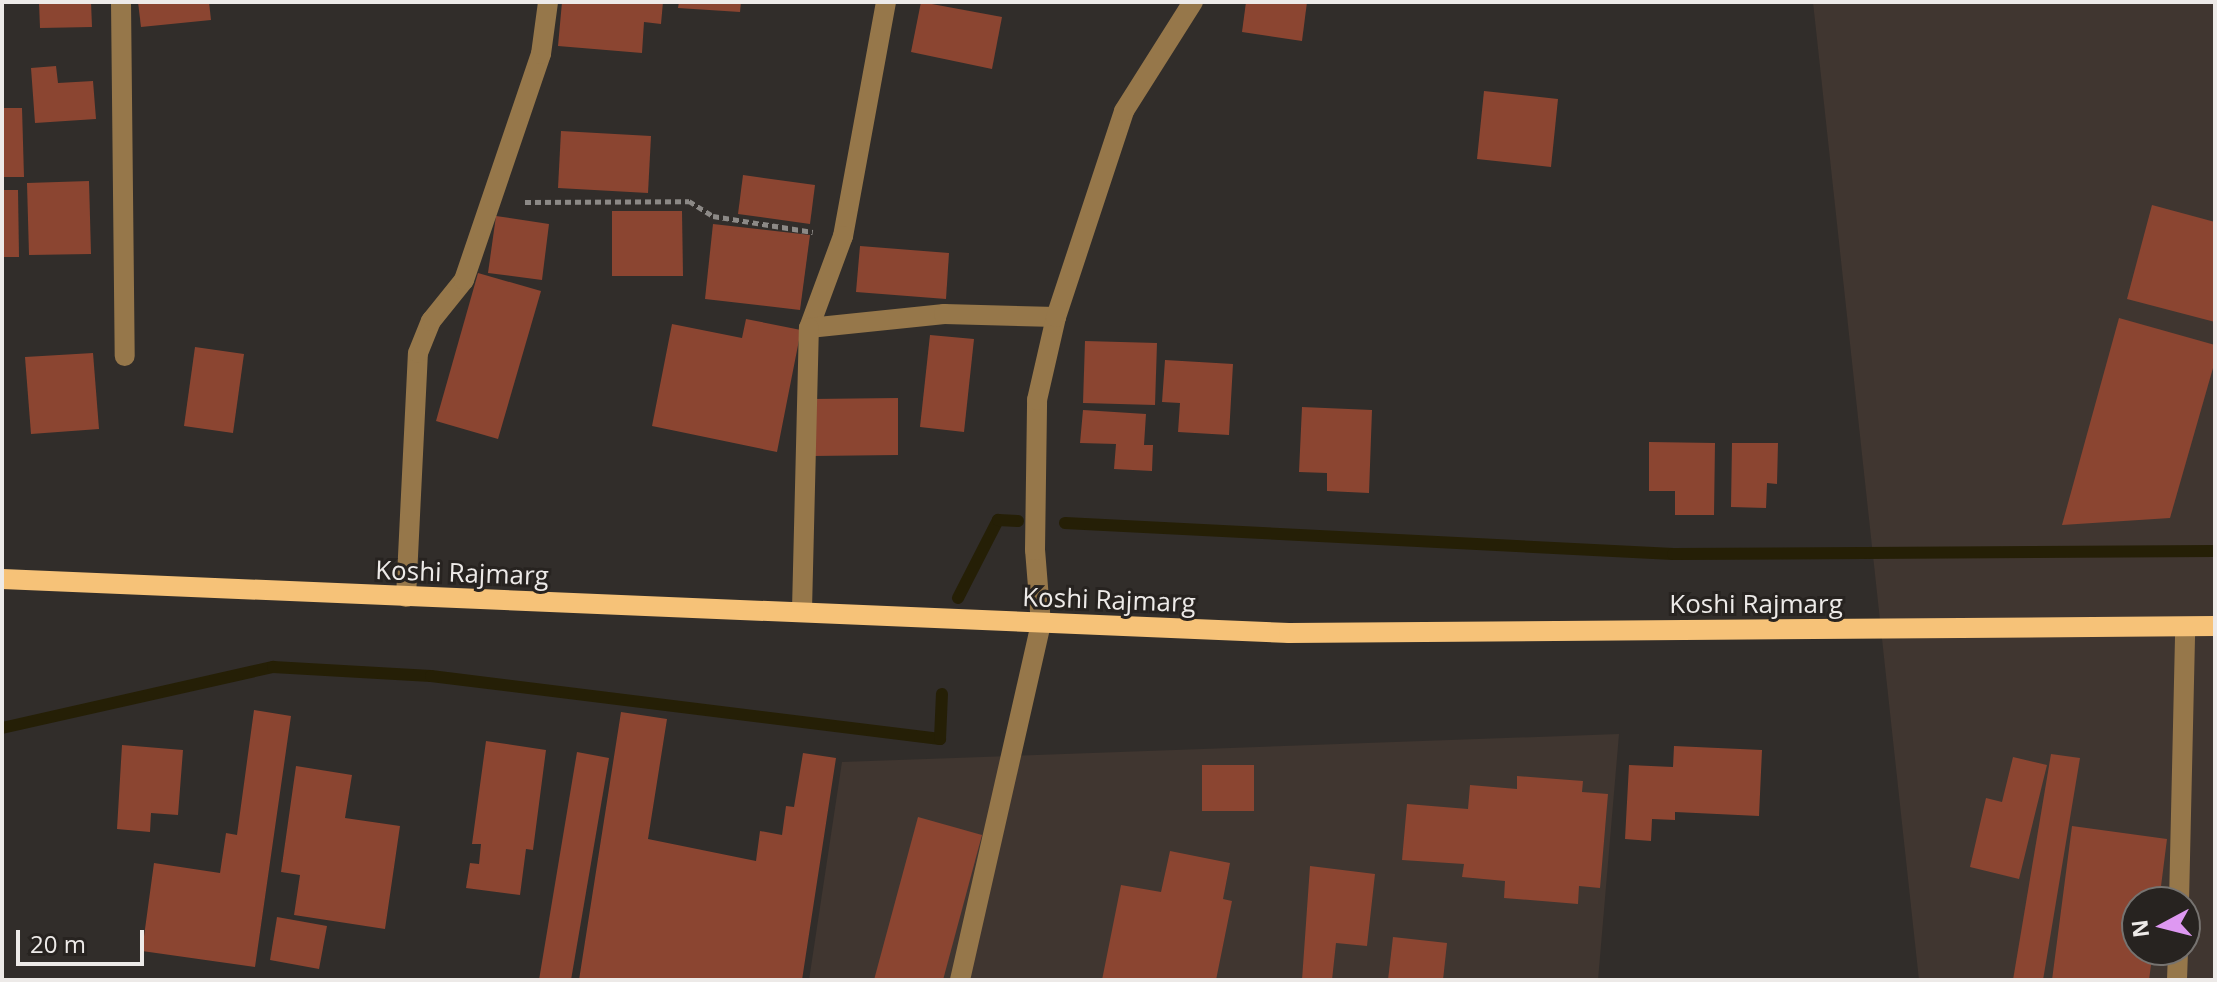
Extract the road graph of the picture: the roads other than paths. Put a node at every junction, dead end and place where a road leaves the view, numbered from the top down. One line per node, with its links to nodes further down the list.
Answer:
1 (121, 2): 7 (street)
2 (548, 2): 9 (street)
3 (886, 2): 6 (street)
4 (1193, 2): 5 (street)
5 (1056, 317): 6 (street); 11 (street)
6 (809, 328): 10 (street)
7 (125, 356)
8 (2, 579): 9 (main road, Koshi Rajmarg)
9 (406, 597): 10 (main road, Koshi Rajmarg)
10 (802, 610): 11 (main road, Koshi Rajmarg)
11 (1041, 624): 13 (main road, Koshi Rajmarg); 15 (street)
12 (2215, 626): 13 (main road, Koshi Rajmarg)
13 (2185, 628): 14 (street)
14 (2179, 886)
15 (960, 980)

